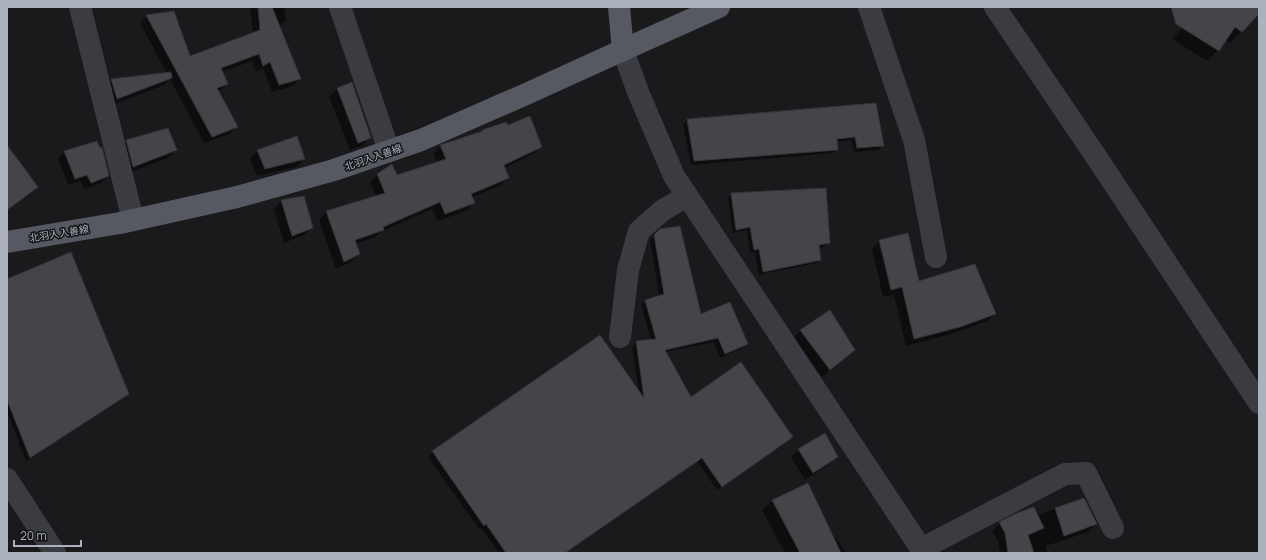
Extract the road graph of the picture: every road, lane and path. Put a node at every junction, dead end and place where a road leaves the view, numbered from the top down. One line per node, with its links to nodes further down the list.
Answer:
1 (80, 7): 10 (street)
2 (340, 7): 8 (street)
3 (619, 7): 7 (main road)
4 (719, 7): 7 (main road, 北羽入入善線)
5 (994, 7): 14 (street)
6 (874, 8): 12 (street)
7 (623, 50): 8 (main road, 北羽入入善線); 9 (street)
8 (389, 151): 10 (main road, 北羽入入善線)
9 (687, 196): 13 (street); 17 (street)
10 (133, 220): 11 (main road, 北羽入入善線)
11 (7, 242)
12 (936, 257)
13 (620, 337)
14 (1259, 403)
15 (7, 479): 18 (street)
16 (1113, 528): 17 (street)
17 (922, 551)
18 (55, 553)

